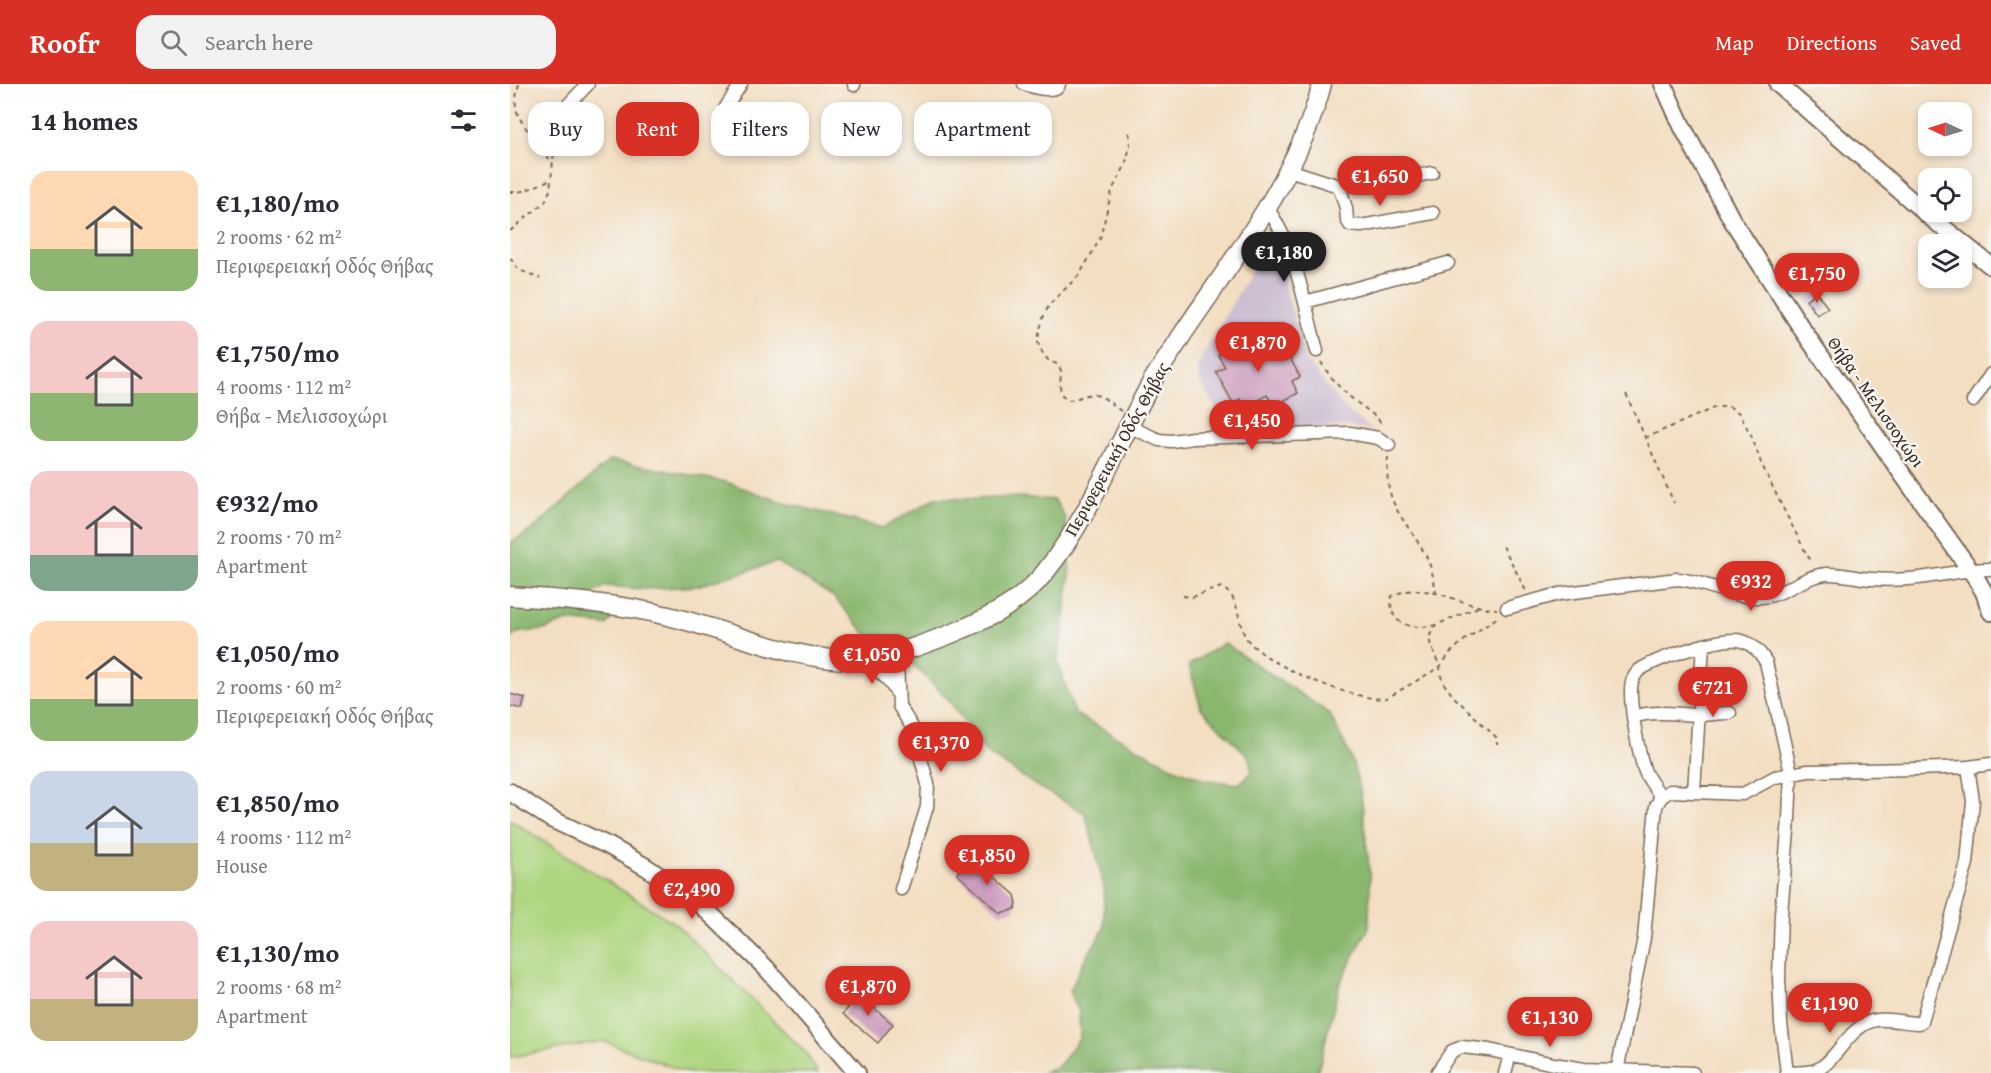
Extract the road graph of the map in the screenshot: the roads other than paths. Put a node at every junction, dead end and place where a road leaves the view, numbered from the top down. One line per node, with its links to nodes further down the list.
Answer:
1 (588, 84): 8 (street)
2 (741, 84): 9 (street)
3 (1024, 84): 4 (street)
4 (1059, 84)
5 (1322, 84): 10 (main road, Περιφερειακή Οδός Θήβας)
6 (1663, 84): 23 (street, Θήβα - Μελισσοχώρι)
7 (1778, 84): 16 (street)
8 (571, 102)
9 (729, 102)
10 (1289, 170): 12 (street); 13 (main road, Περιφερειακή Οδός Θήβας)
11 (1432, 173): 12 (street)
12 (1339, 186): 14 (street)
13 (1267, 207): 17 (street); 21 (main road, Περιφερειακή Οδός Θήβας)
14 (1433, 213)
15 (1448, 263): 17 (street)
16 (1991, 266)
17 (1305, 302): 18 (street)
18 (1317, 351)
19 (1991, 374): 20 (street)
20 (1973, 402)
21 (1132, 422): 22 (street); 29 (main road, Περιφερειακή Οδός Θήβας)
22 (1389, 445)
23 (1970, 569): 24 (street); 26 (street); 27 (street, Θήβα - Μελισσοχώρι)
24 (1991, 569)
25 (510, 596): 30 (main road, Περιφερειακή Οδός Θήβας)
26 (1507, 608)
27 (1991, 612)
28 (1703, 645): 33 (street); 34 (street); 37 (street)
29 (898, 651): 30 (main road, Περιφερειακή Οδός Θήβας); 31 (street)
30 (866, 659): 31 (street)
31 (898, 694): 41 (street)
32 (1730, 713): 33 (street)
33 (1699, 715): 34 (street); 39 (street)
34 (1633, 717): 40 (street)
35 (1991, 764): 36 (street)
36 (1968, 767): 37 (street); 50 (street)
37 (1791, 773): 39 (street); 50 (street)
38 (510, 792): 46 (street)
39 (1694, 792): 40 (street)
40 (1661, 797): 44 (street)
41 (901, 889)
42 (1510, 1054): 43 (street); 47 (street); 48 (street)
43 (1554, 1069): 44 (street)
44 (1617, 1071): 45 (street)
45 (1656, 1072): 49 (street)
46 (857, 1073)
47 (1437, 1073)
48 (1505, 1073)
49 (1693, 1073)
50 (1787, 1073)

